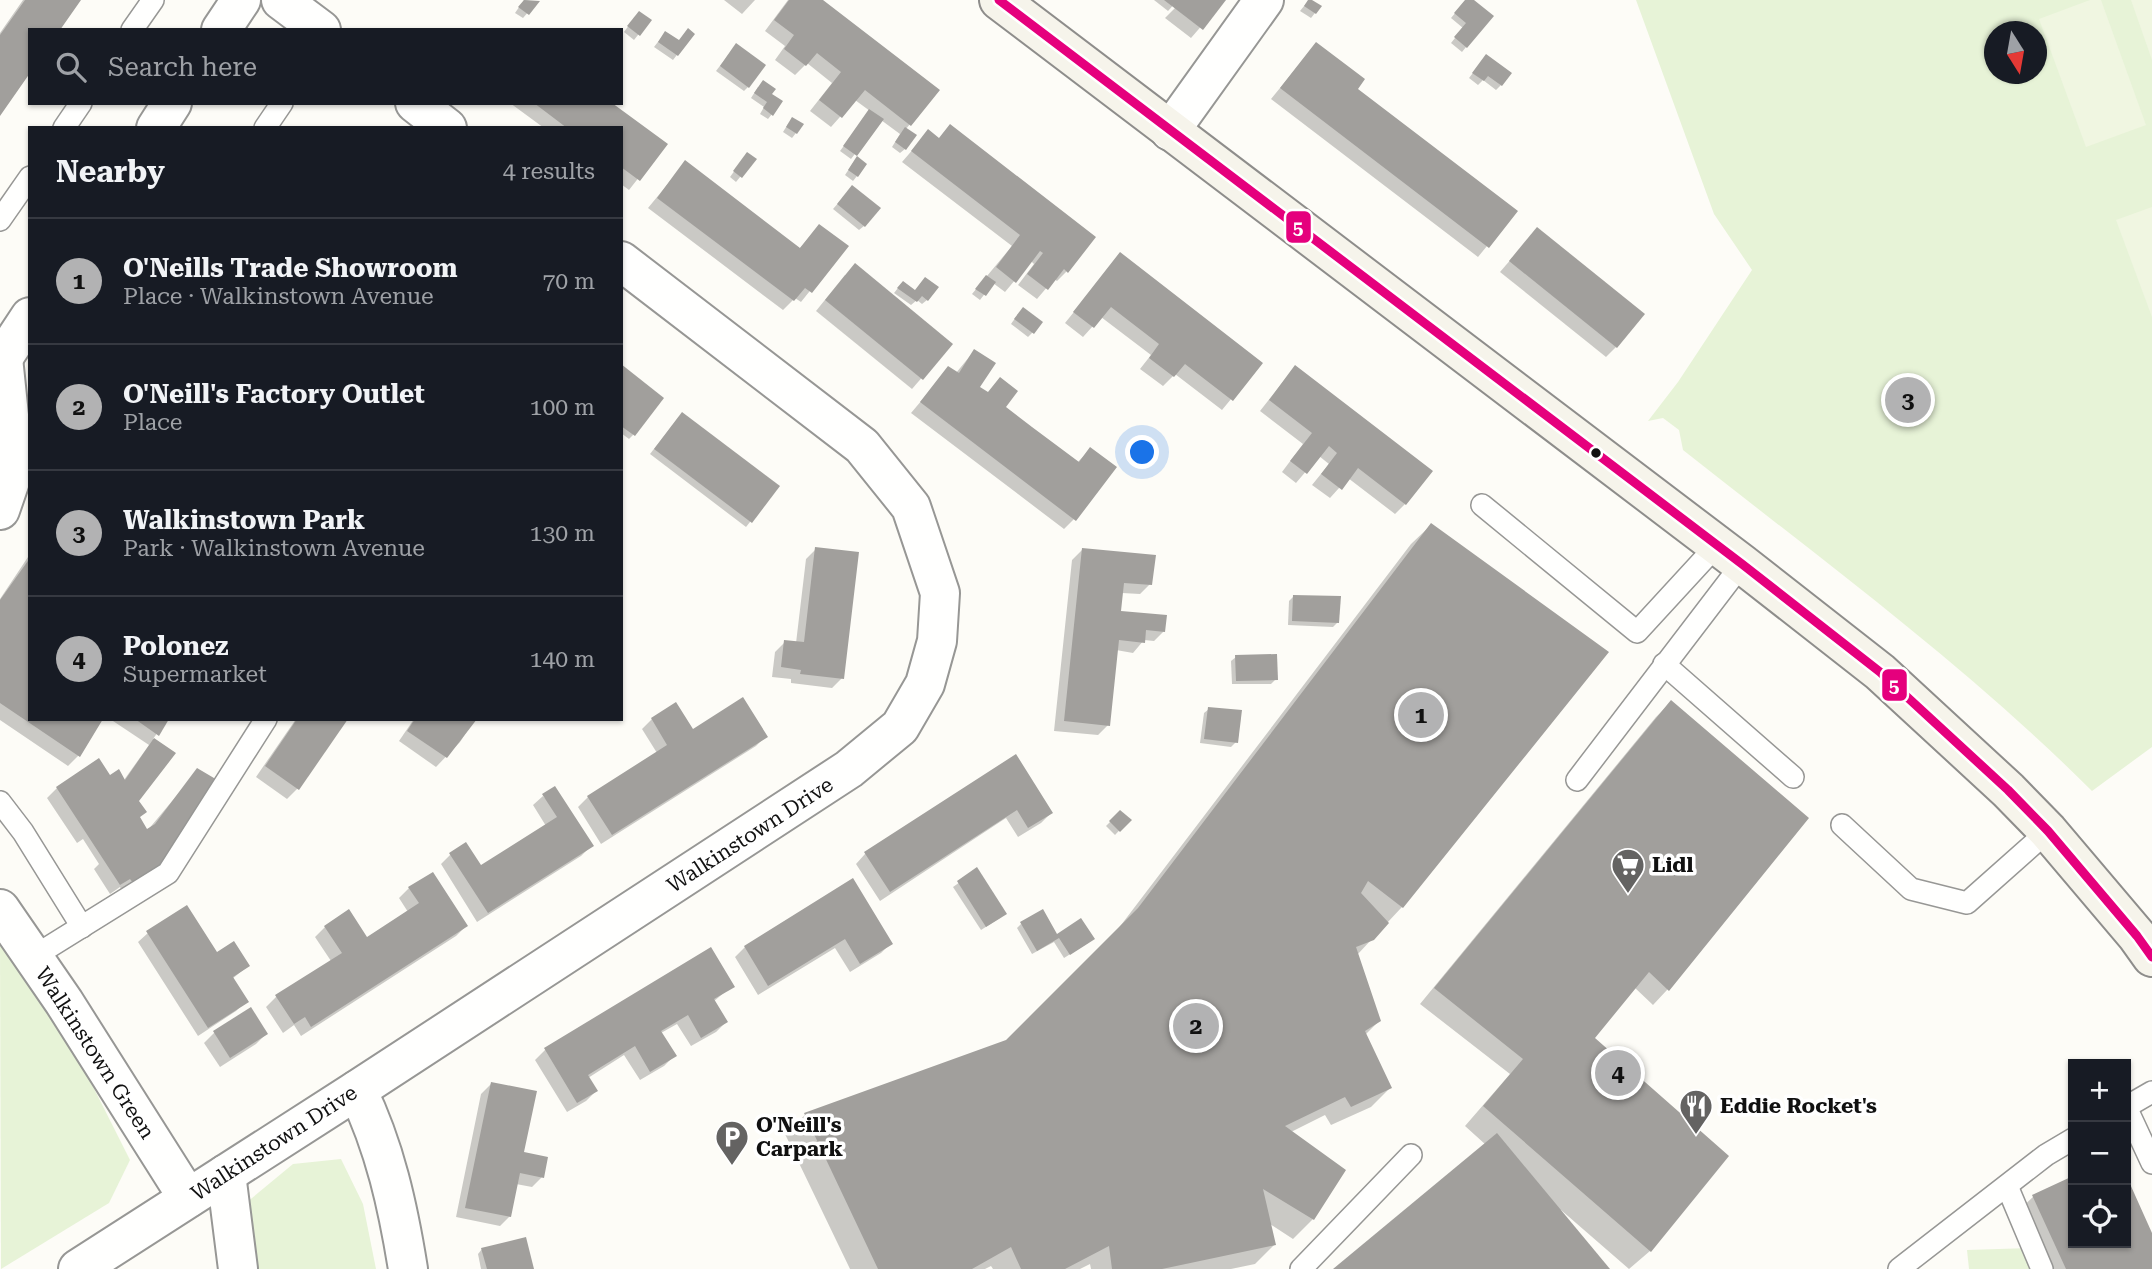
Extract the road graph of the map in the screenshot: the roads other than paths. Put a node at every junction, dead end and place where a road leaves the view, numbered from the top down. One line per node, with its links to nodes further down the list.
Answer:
1 (153, 0): 6 (lane)
2 (241, 0): 7 (street)
3 (281, 0): 8 (street)
4 (999, 0): 17 (main road)
5 (1264, 0): 17 (street)
6 (133, 28)
7 (222, 28)
8 (318, 28)
9 (80, 105): 13 (lane)
10 (171, 105): 14 (street)
11 (281, 105): 15 (lane)
12 (418, 105): 16 (street)
13 (65, 126)
14 (157, 126)
15 (266, 126)
16 (444, 126)
17 (1170, 131): 25 (main road)
18 (28, 180): 19 (lane)
19 (0, 220)
20 (623, 263): 37 (street, Walkinstown Drive)
21 (28, 321): 22 (street)
22 (8, 362): 24 (street)
23 (1482, 505): 25 (lane)
24 (0, 510)
25 (1729, 555): 26 (lane); 32 (main road)
26 (1664, 664): 28 (lane); 29 (lane)
27 (265, 721): 34 (lane)
28 (1793, 777)
29 (1577, 780)
30 (0, 803): 34 (lane)
31 (1842, 825): 32 (lane)
32 (2048, 831): 36 (main road)
33 (0, 909): 35 (street, Walkinstown Green)
34 (82, 927): 35 (lane)
35 (33, 957): 46 (street, Walkinstown Green)
36 (2152, 957)
37 (357, 1090): 44 (street, Walkinstown Drive); 49 (street)
38 (2152, 1091): 39 (lane)
39 (2131, 1104)
40 (2131, 1118): 43 (lane)
41 (2068, 1142): 45 (lane)
42 (1411, 1155): 50 (lane)
43 (2152, 1163)
44 (226, 1174): 46 (street, Walkinstown Drive); 48 (street)
45 (2007, 1186): 51 (lane); 52 (lane)
46 (188, 1198): 47 (street, Walkinstown Drive)
47 (78, 1269)
48 (238, 1269)
49 (408, 1269)
50 (1301, 1269)
51 (1899, 1269)
52 (2042, 1269)

